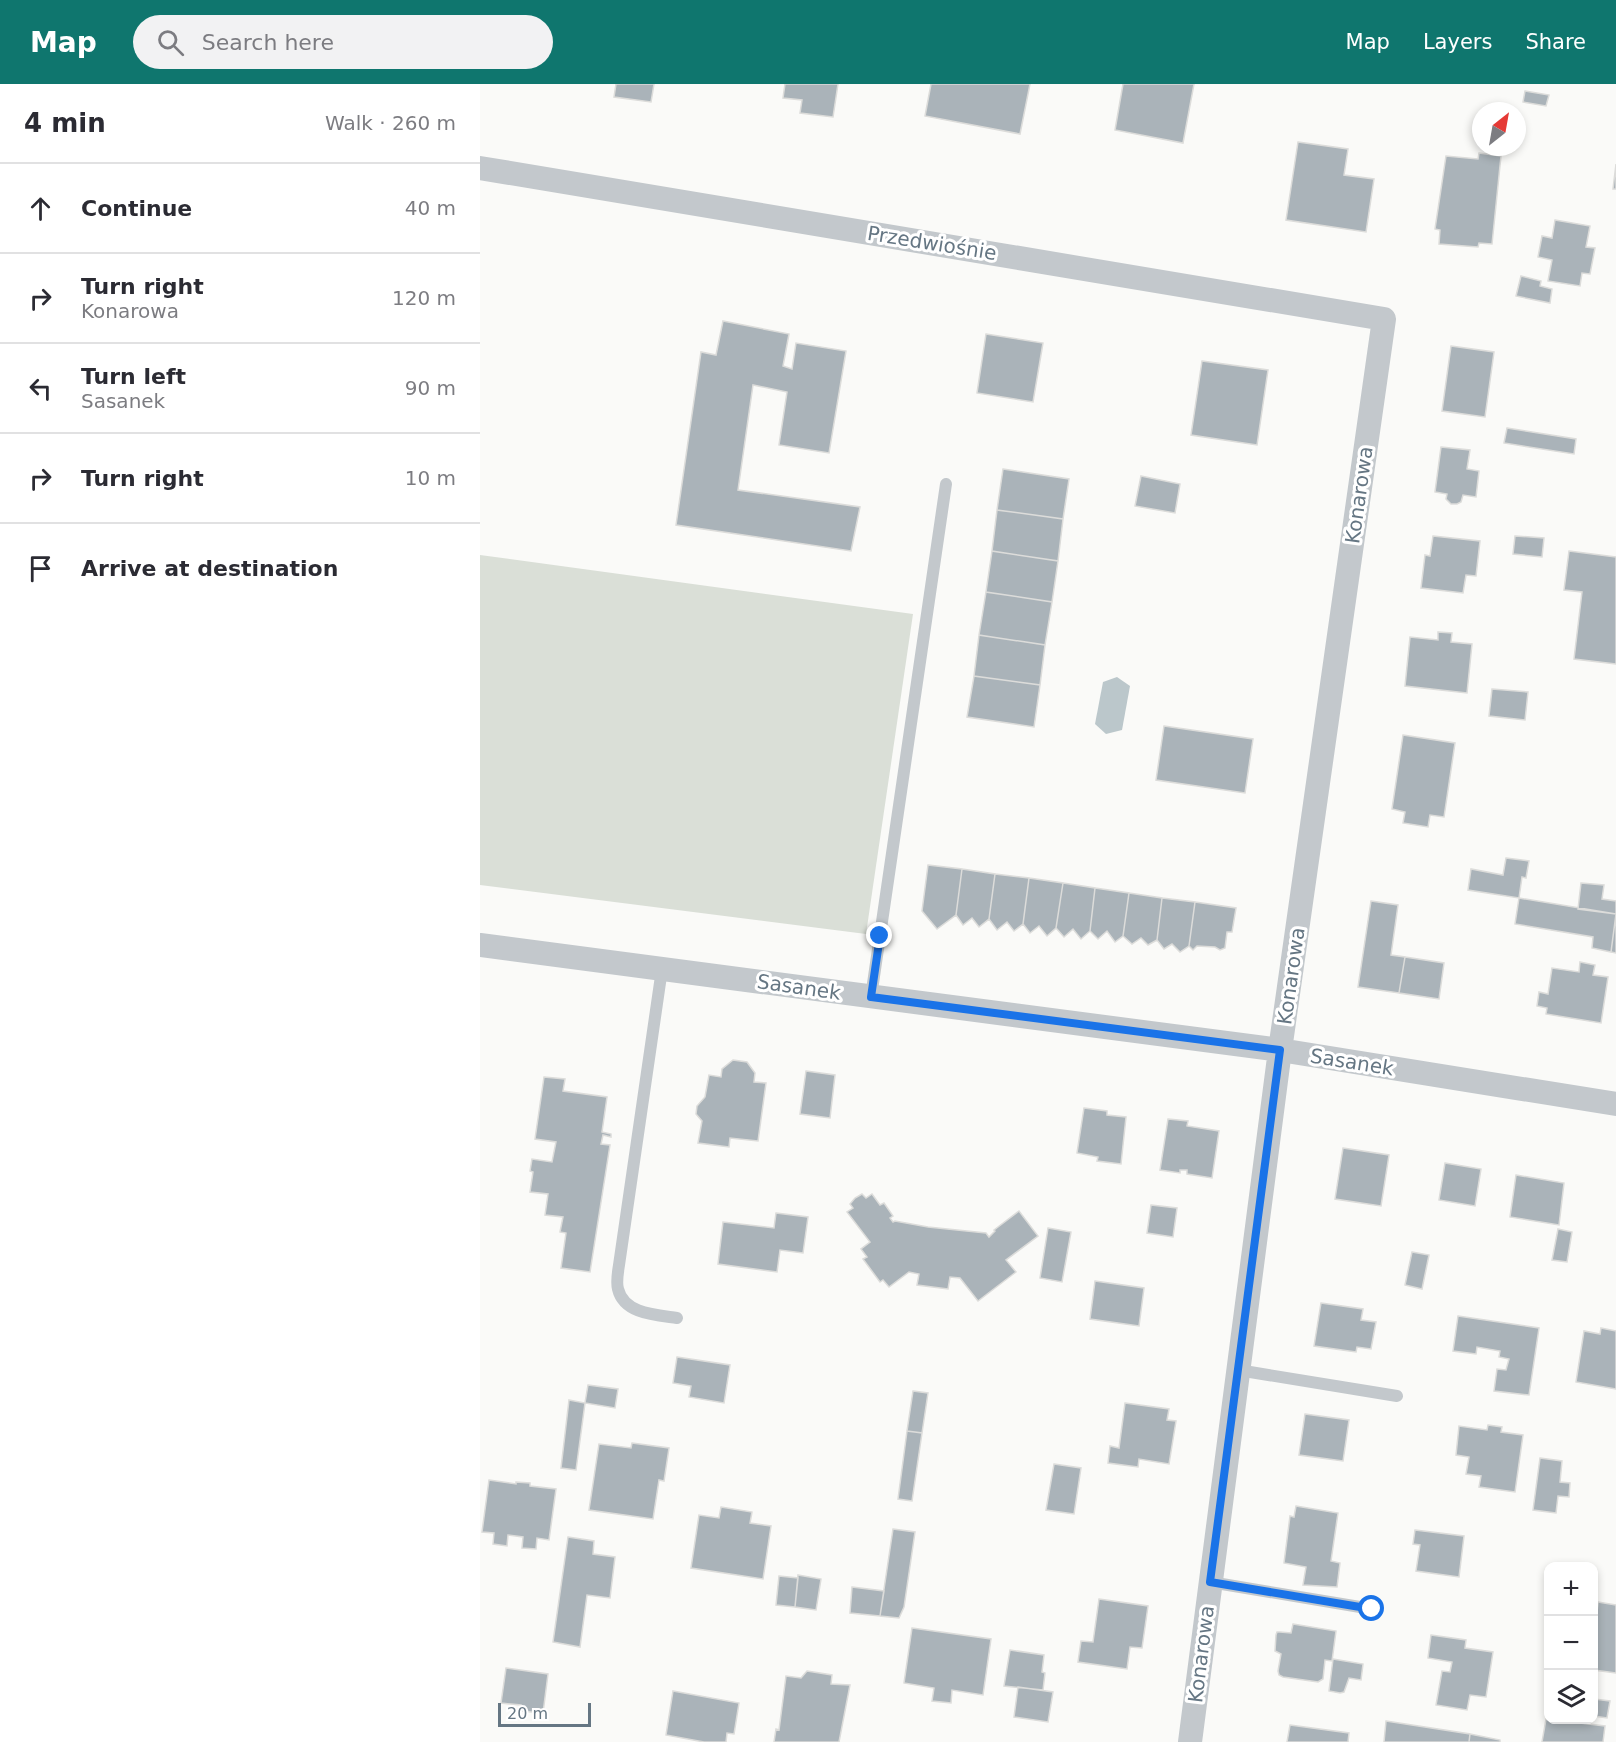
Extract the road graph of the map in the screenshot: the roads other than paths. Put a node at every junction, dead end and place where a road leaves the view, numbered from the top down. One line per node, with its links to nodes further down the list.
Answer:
1 (480, 168): 2 (street, Przedwiośnie)
2 (1384, 319): 7 (street, Konarowa)
3 (946, 484): 6 (lane)
4 (480, 945): 5 (street, Sasanek)
5 (662, 969): 6 (street, Sasanek); 9 (lane)
6 (871, 997): 7 (street, Sasanek)
7 (1280, 1050): 8 (street, Sasanek); 10 (street, Konarowa)
8 (1616, 1104)
9 (677, 1318)
10 (1238, 1370): 11 (lane); 12 (street, Konarowa)
11 (1397, 1396)
12 (1210, 1582): 13 (lane); 14 (street, Konarowa)
13 (1372, 1609)
14 (1190, 1742)

